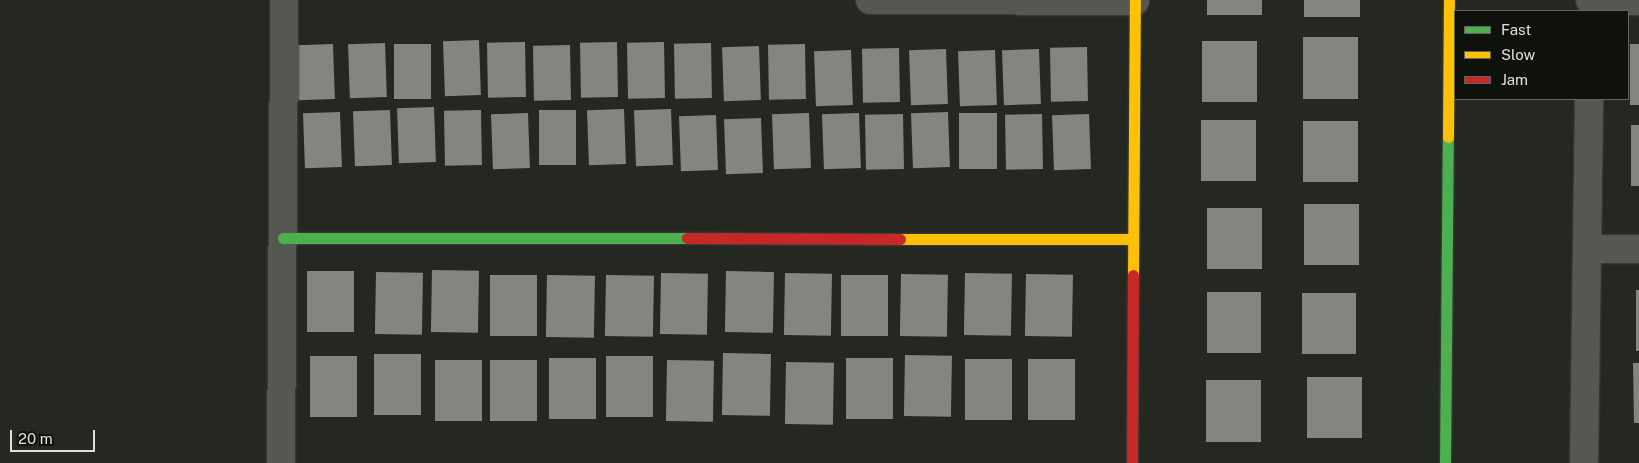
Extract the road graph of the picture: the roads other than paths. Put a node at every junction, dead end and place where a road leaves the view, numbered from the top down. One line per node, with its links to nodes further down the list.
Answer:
1 (284, 0): 8 (street)
2 (870, 0): 3 (street)
3 (1135, 0): 9 (street)
4 (1449, 0): 14 (street)
5 (1590, 0): 6 (street)
6 (1639, 1)
7 (1589, 100): 10 (street)
8 (283, 238): 9 (street); 12 (street)
9 (1133, 239): 13 (street)
10 (1587, 249): 11 (street); 15 (street)
11 (1639, 249)
12 (281, 463)
13 (1132, 463)
14 (1445, 463)
15 (1584, 463)

